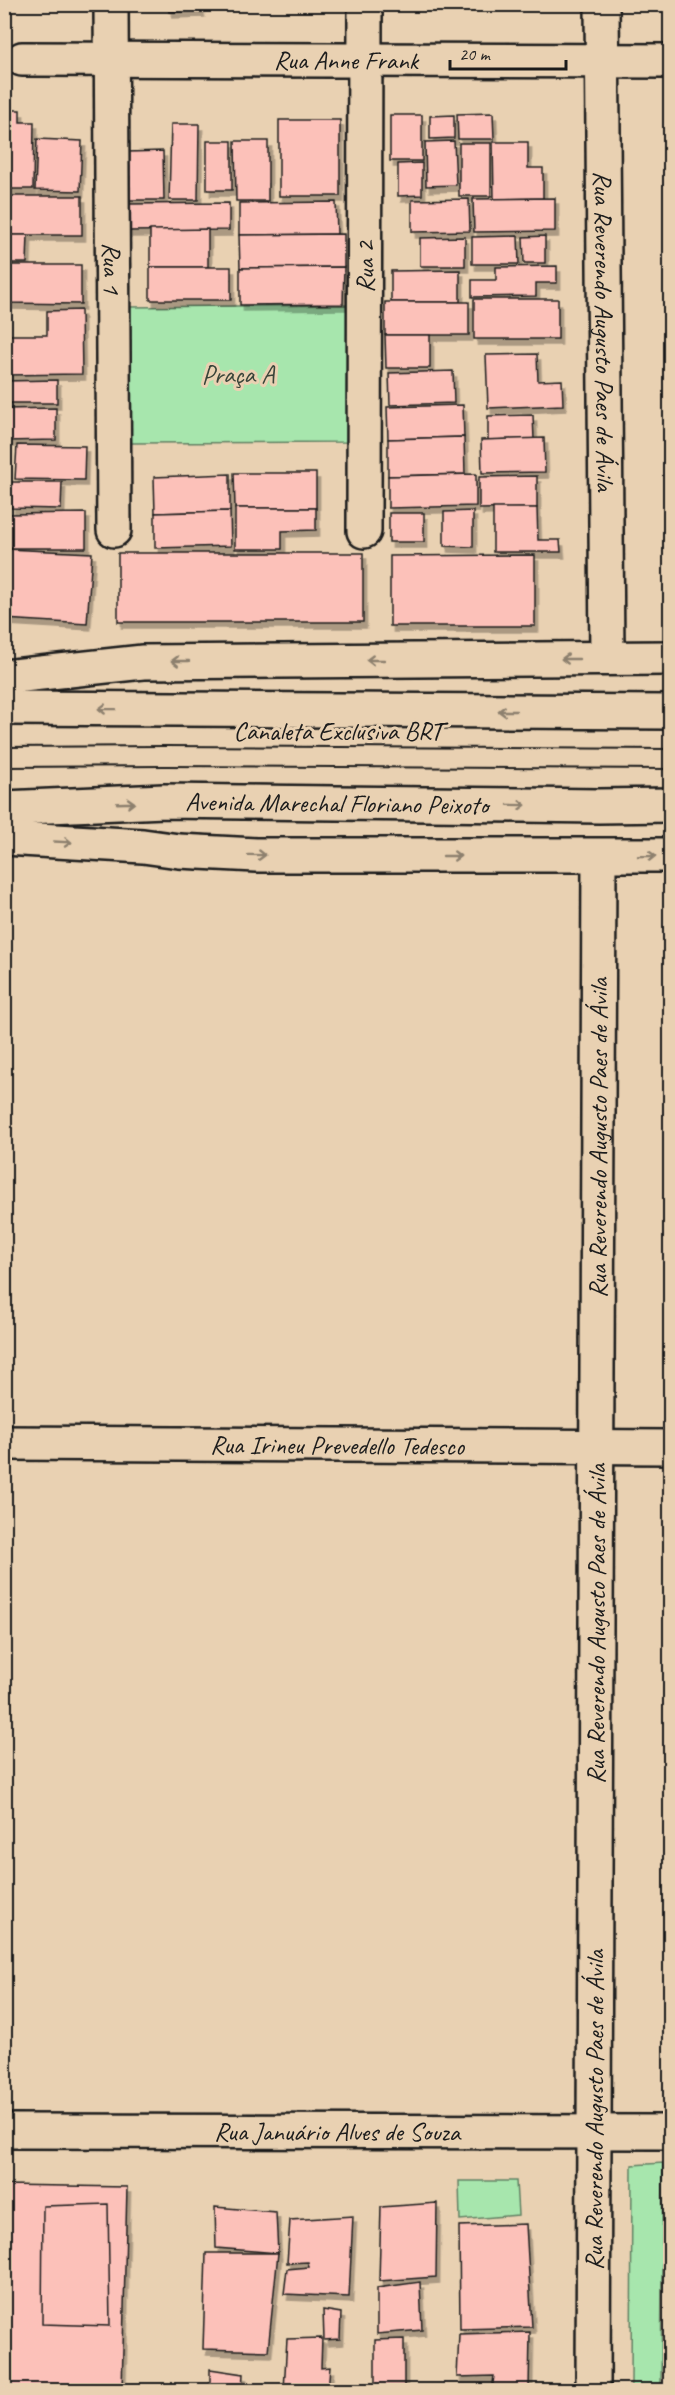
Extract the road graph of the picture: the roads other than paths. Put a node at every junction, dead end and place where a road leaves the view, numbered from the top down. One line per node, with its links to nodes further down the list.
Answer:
1 (111, 4): 5 (street, Rua 1)
2 (365, 4): 6 (street, Rua 2)
3 (602, 4): 7 (street, Rua Reverendo Augusto Paes de Ávila)
4 (22, 59): 5 (street, Rua Anne Frank)
5 (111, 59): 6 (street, Rua Anne Frank); 9 (street, Rua 1)
6 (365, 60): 7 (street, Rua Anne Frank); 10 (street, Rua 2)
7 (602, 61): 8 (street, Rua Anne Frank); 11 (street, Rua Reverendo Augusto Paes de Ávila)
8 (670, 61)
9 (114, 530)
10 (364, 531)
11 (607, 658): 12 (street); 13 (street, one-way to 13)
12 (670, 658)
13 (4, 677)
14 (4, 708): 15 (street, one-way to 14)
15 (670, 712)
16 (4, 757): 17 (lane, Canaleta Exclusiva BRT)
17 (670, 759)
18 (670, 805): 19 (street, Avenida Marechal Floriano Peixoto, one-way to 18)
19 (4, 808)
20 (4, 838): 22 (street, one-way to 22)
21 (670, 855): 22 (street, one-way to 21)
22 (599, 857): 24 (street, Rua Reverendo Augusto Paes de Ávila)
23 (4, 1443): 24 (street, Rua Irineu Prevedello Tedesco)
24 (597, 1446): 25 (street, Rua Irineu Prevedello Tedesco); 27 (street, Rua Reverendo Augusto Paes de Ávila)
25 (670, 1447)
26 (4, 2131): 27 (street, Rua Januário Alves de Souza)
27 (594, 2132): 28 (street, Rua Januário Alves de Souza); 29 (street, Rua Reverendo Augusto Paes de Ávila)
28 (670, 2132)
29 (594, 2391)

